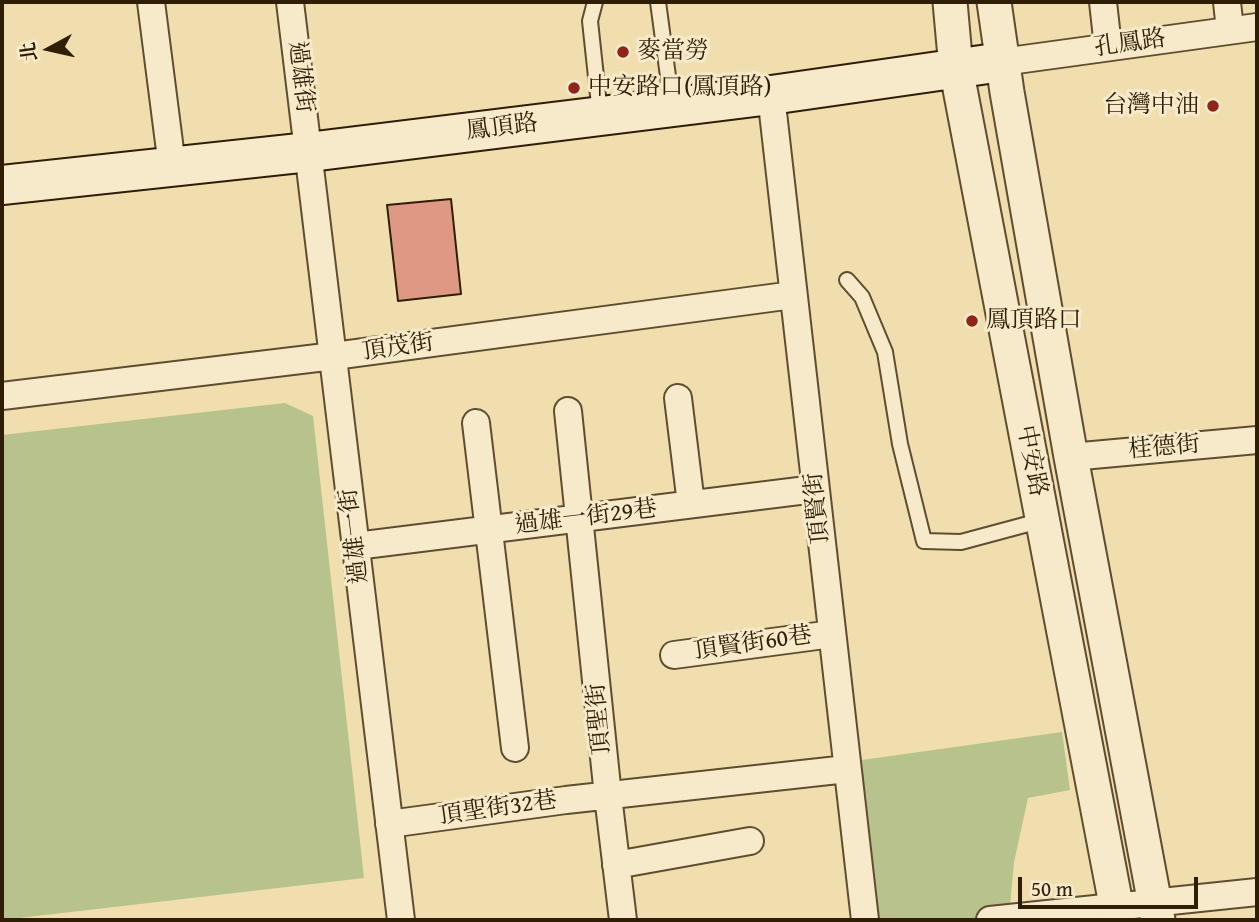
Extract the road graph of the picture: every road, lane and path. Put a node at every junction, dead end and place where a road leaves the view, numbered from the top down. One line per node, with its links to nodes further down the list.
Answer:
1 (151, 2): 18 (street)
2 (290, 2): 17 (street, 過雄街)
3 (595, 2): 16 (lane)
4 (658, 2): 15 (lane)
5 (950, 2): 13 (street, 中安路)
6 (994, 2): 12 (street, 中安路)
7 (1103, 2): 11 (street)
8 (1227, 2): 10 (street)
9 (1257, 27): 10 (street, 孔鳳路)
10 (1230, 30): 11 (street, 孔鳳路)
11 (1108, 47): 12 (street, 孔鳳路)
12 (1002, 62): 13 (main road, 鳳頂路); 28 (street, 中安路)
13 (956, 68): 14 (main road, 鳳頂路); 32 (street, 中安路)
14 (771, 95): 15 (main road, 鳳頂路); 21 (street, 頂賢街)
15 (673, 107): 16 (main road, 鳳頂路)
16 (600, 116): 17 (main road, 鳳頂路)
17 (309, 152): 18 (main road, 鳳頂路); 22 (street, 過雄一街)
18 (172, 166): 19 (main road, 鳳頂路)
19 (2, 185)
20 (847, 280): 32 (lane)
21 (793, 295): 22 (street, 頂茂街); 29 (street, 頂賢街)
22 (334, 356): 23 (street, 頂茂街); 34 (street, 過雄一街)
23 (2, 396)
24 (678, 398): 30 (street)
25 (568, 411): 31 (street, 頂聖街)
26 (476, 423): 33 (street)
27 (1257, 440): 28 (street, 桂德街)
28 (1071, 457): 44 (street, 中安路)
29 (815, 489): 30 (street, 過雄一街29巷); 35 (street, 頂賢街)
30 (691, 504): 31 (street, 過雄一街29巷)
31 (581, 518): 33 (street, 過雄一街29巷); 39 (street, 頂聖街)
32 (1043, 520): 45 (street, 中安路)
33 (488, 530): 34 (street, 過雄一街29巷); 37 (street)
34 (356, 546): 40 (street, 過雄一街)
35 (832, 634): 36 (street, 頂賢街60巷); 38 (street, 頂賢街)
36 (674, 655)
37 (515, 748)
38 (847, 769): 39 (street, 頂聖街32巷); 48 (street, 頂賢街)
39 (608, 796): 40 (street, 頂聖街32巷); 42 (street, 頂聖街)
40 (389, 824): 46 (street, 過雄一街)
41 (750, 841): 42 (street)
42 (617, 865): 47 (street, 頂聖街)
43 (1257, 892): 44 (street)
44 (1156, 912): 45 (street)
45 (1118, 914): 49 (street)
46 (401, 920)
47 (624, 920)
48 (865, 920)
49 (990, 920)

